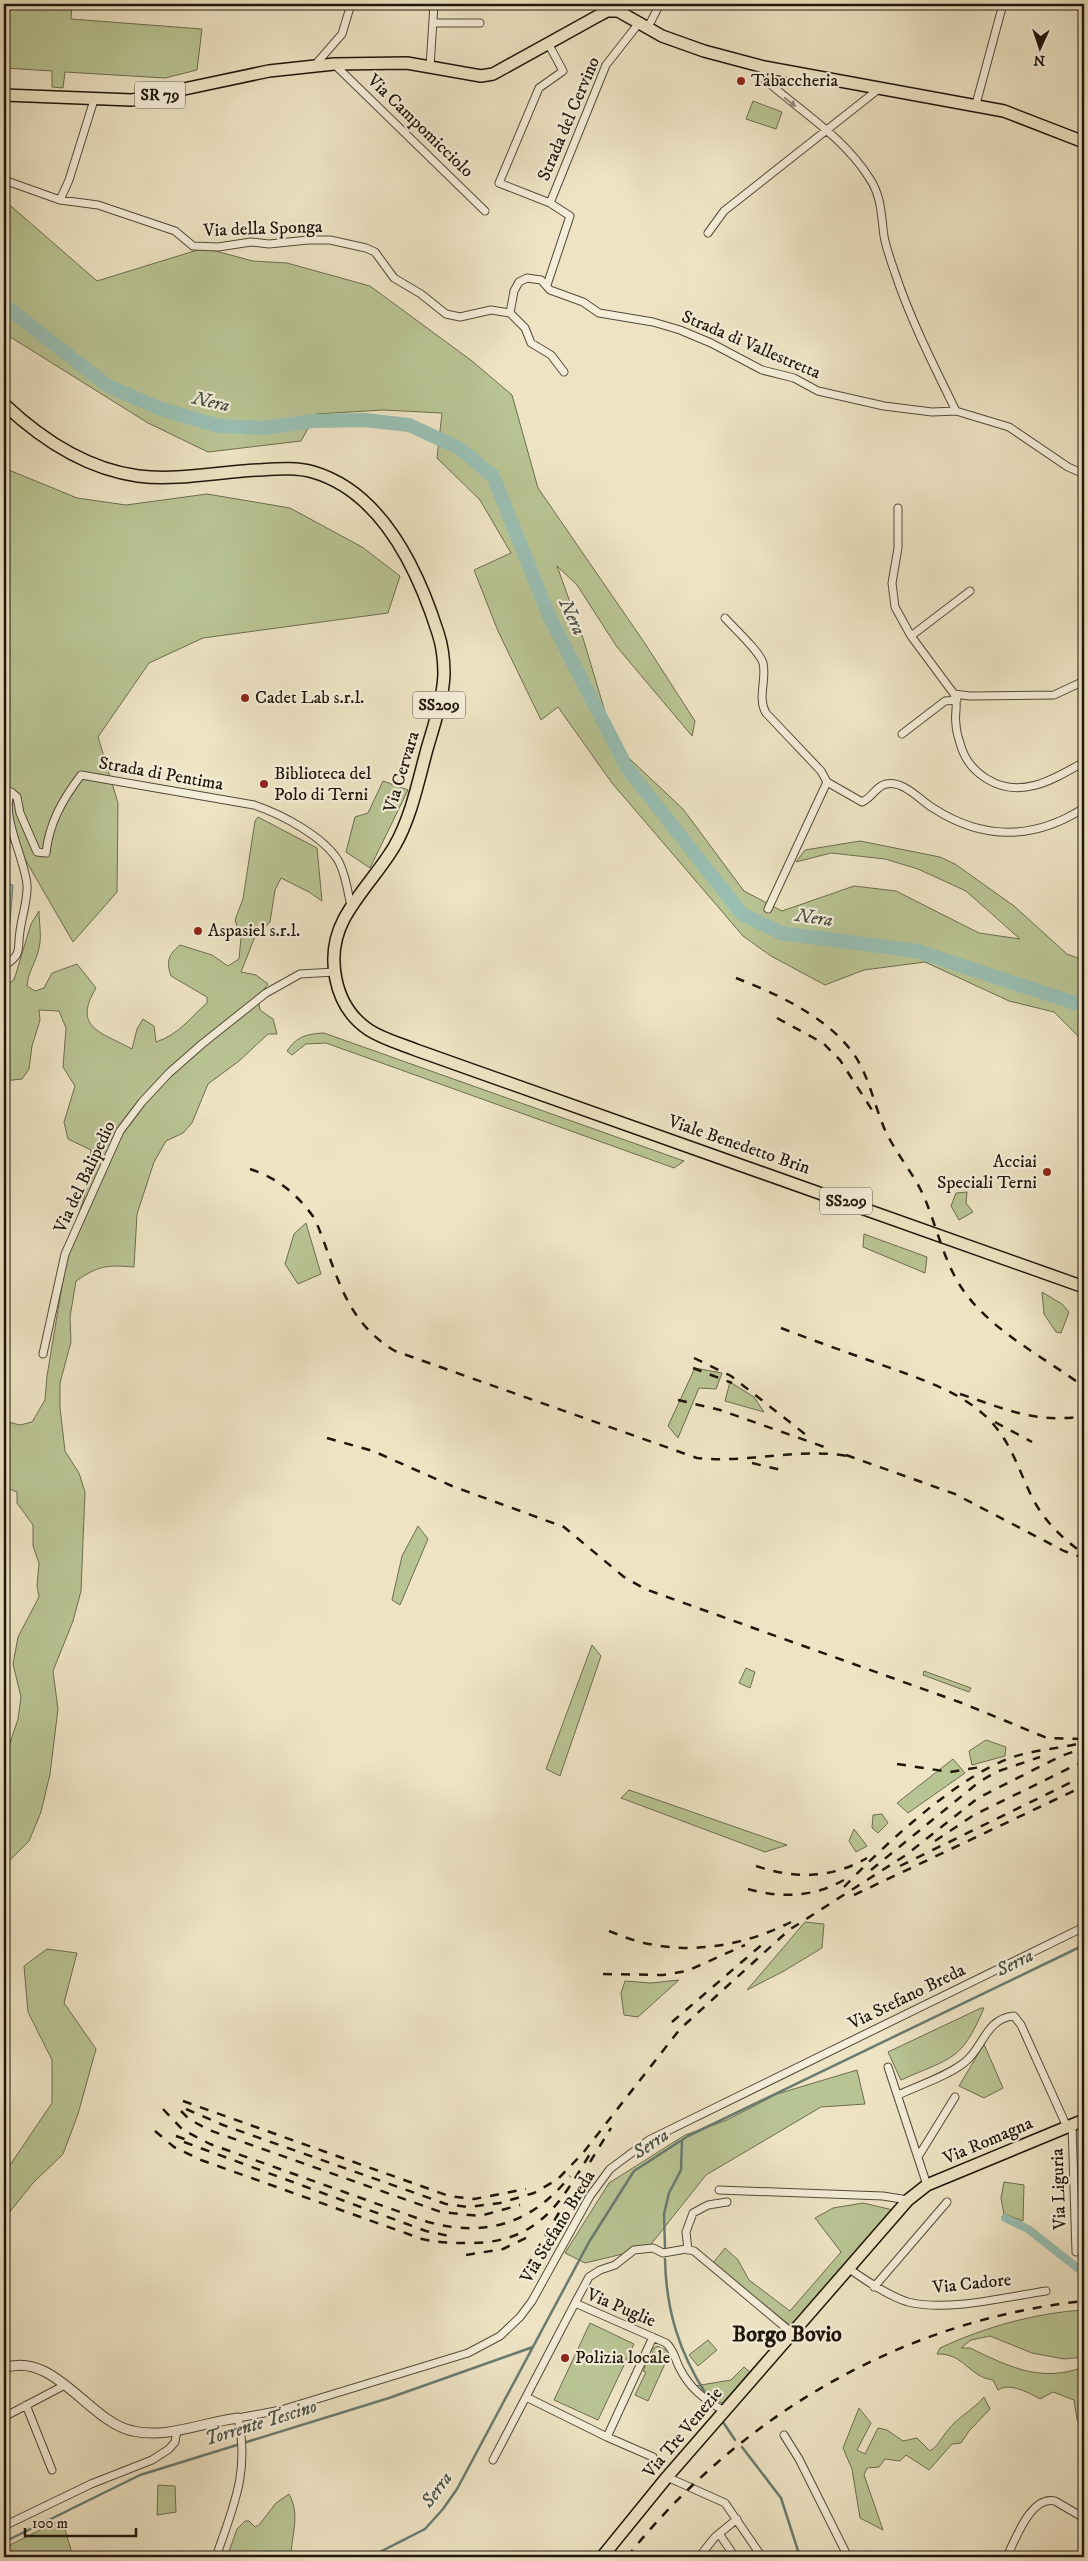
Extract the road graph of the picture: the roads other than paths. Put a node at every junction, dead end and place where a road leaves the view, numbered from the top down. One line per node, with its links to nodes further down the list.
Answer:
1 (351, 4): 11 (street)
2 (434, 4): 6 (street)
3 (660, 4): 8 (street, Strada del Cervino)
4 (1003, 4): 17 (street)
5 (616, 8): 8 (main road); 9 (main road)
6 (434, 23): 7 (street); 12 (street)
7 (480, 23)
8 (643, 26): 13 (main road); 22 (street, Strada del Cervino)
9 (548, 44): 12 (main road); 22 (street)
10 (334, 64): 11 (main road); 12 (main road); 23 (street, Via Campomicciolo)
11 (314, 65): 16 (main road, SR 79)
12 (430, 67)
13 (764, 67): 14 (main road); 18 (street, one-way to 18)
14 (880, 87): 17 (main road); 18 (street)
15 (4, 95): 16 (main road, SR 79)
16 (94, 100): 21 (street)
17 (976, 104): 19 (main road)
18 (827, 130): 24 (street); 29 (street)
19 (1084, 142)
20 (4, 180): 21 (street, Via della Sponga)
21 (60, 200): 26 (street, Via della Sponga)
22 (550, 203): 25 (street, Strada del Cervino)
23 (485, 210)
24 (708, 233)
25 (547, 285): 26 (street); 29 (street, Strada di Vallestretta)
26 (510, 313): 27 (street)
27 (564, 372)
28 (4, 404): 41 (main road, Via Cervara / SS209)
29 (956, 411): 30 (street, Strada di Vallestretta)
30 (1084, 474)
31 (898, 508): 34 (street)
32 (970, 591): 34 (street)
33 (725, 618): 39 (street)
34 (911, 636): 36 (street)
35 (1084, 681): 36 (street)
36 (955, 697): 37 (street); 38 (street)
37 (902, 734)
38 (1084, 762)
39 (827, 782): 40 (street); 42 (street)
40 (1084, 808)
41 (351, 907): 43 (street, Strada di Pentima); 44 (main road, Via Cervara / SS209)
42 (768, 909)
43 (4, 966)
44 (334, 972): 45 (main road, Via Cervara / SS209); 47 (street, Via del Balipedio)
45 (608, 1117): 46 (main road, Viale Benedetto Brin / SS209)
46 (1084, 1287)
47 (43, 1354)
48 (1084, 1927): 74 (street, Via Stefano Breda)
49 (888, 2066): 50 (street)
50 (898, 2094): 53 (street); 54 (street)
51 (955, 2097): 54 (street)
52 (1084, 2120): 53 (main road, Via Romagna)
53 (1070, 2126): 55 (main road, Via Romagna); 61 (street, Via Liguria)
54 (918, 2157): 55 (street)
55 (927, 2184): 57 (main road, Via Romagna)
56 (719, 2190): 57 (street)
57 (908, 2200): 62 (main road, Via Tre Venezie)
58 (727, 2202): 60 (street)
59 (947, 2202): 63 (street)
60 (688, 2250): 65 (street); 66 (street)
61 (1076, 2252)
62 (848, 2268): 63 (street, Via Cadore); 66 (main road, Via Tre Venezie)
63 (874, 2287): 64 (street, Via Cadore)
64 (1046, 2291)
65 (575, 2303): 67 (street, Via Puglie); 70 (street, Via Puglie)
66 (792, 2333): 72 (main road, Via Tre Venezie)
67 (653, 2337): 72 (street, Via Puglie); 77 (street)
68 (4, 2368): 69 (street)
69 (65, 2384): 71 (street); 75 (street)
70 (526, 2396): 77 (street); 79 (street, Via Puglie)
71 (26, 2405): 73 (street); 80 (street)
72 (724, 2411): 81 (main road, Via Tre Venezie)
73 (4, 2417)
74 (238, 2418): 75 (street); 86 (street)
75 (178, 2430): 84 (street)
76 (784, 2435): 91 (street)
77 (607, 2437): 78 (street)
78 (653, 2457)
79 (494, 2460)
80 (52, 2470)
81 (667, 2478): 83 (street); 87 (main road, Via Tre Venezie)
82 (1084, 2518): 92 (street)
83 (737, 2519): 85 (street); 90 (street)
84 (4, 2526)
85 (720, 2535): 88 (street); 89 (street)
86 (216, 2557)
87 (602, 2557)
88 (699, 2557)
89 (735, 2557)
90 (762, 2557)
91 (848, 2557)
92 (1011, 2557)

